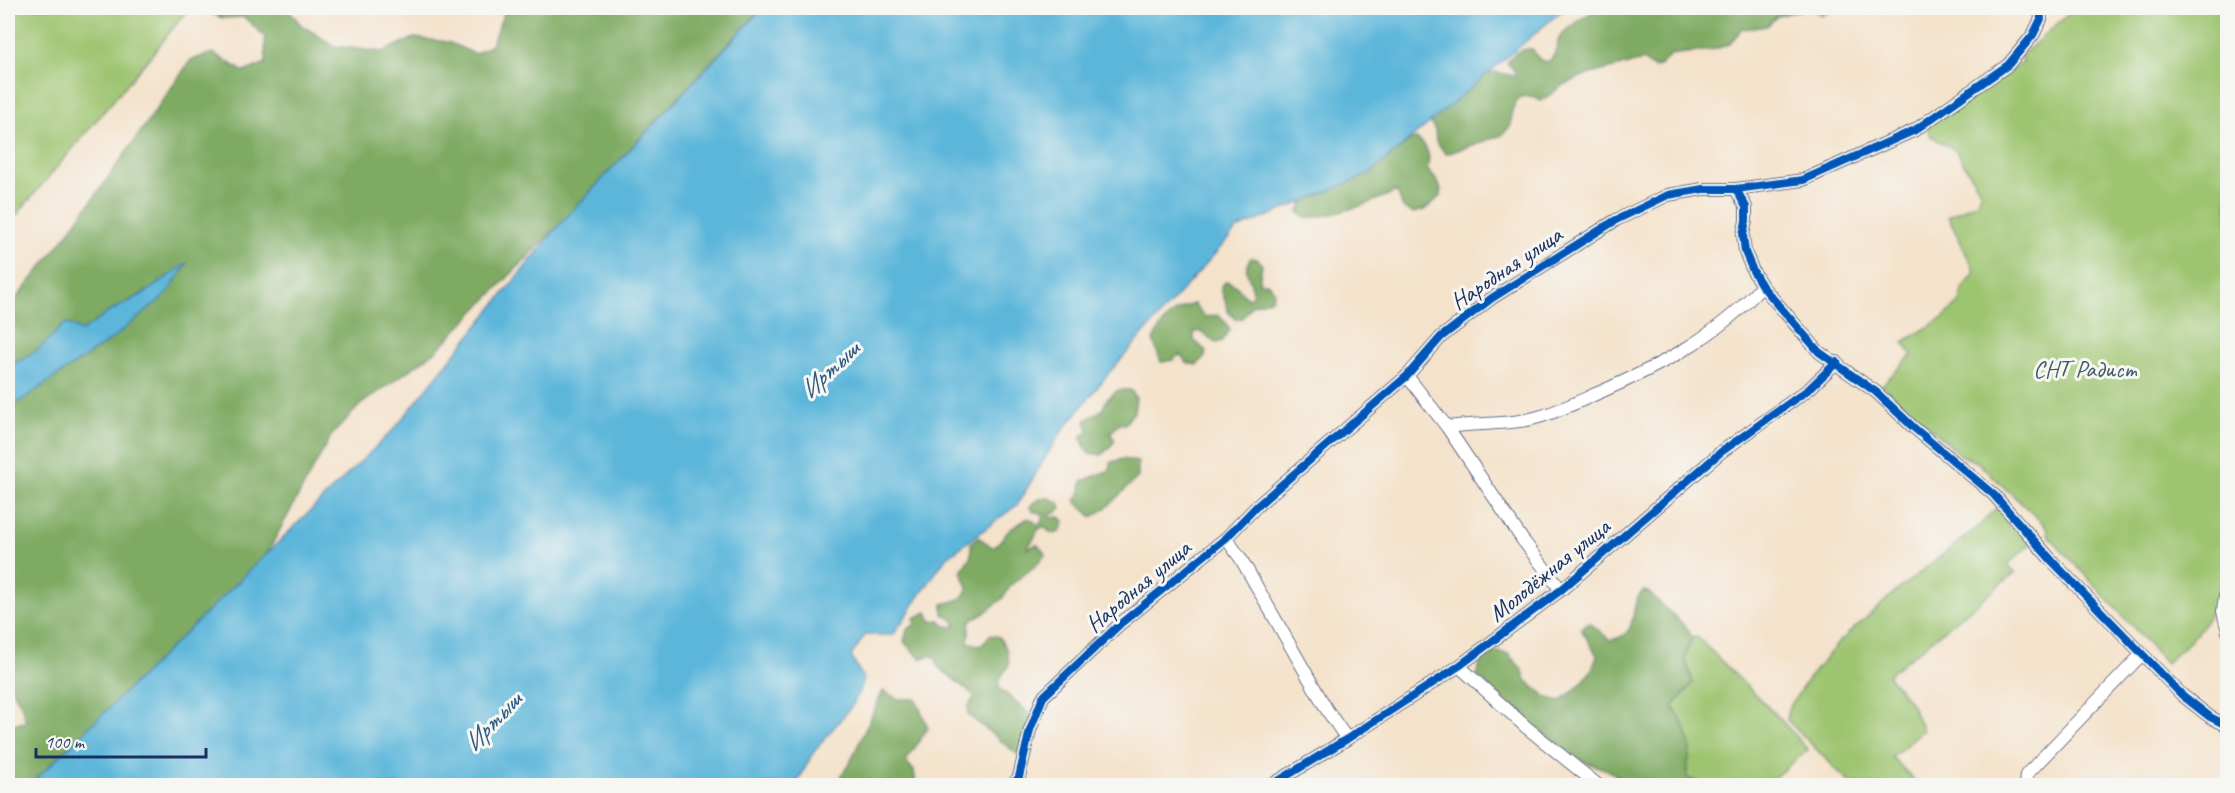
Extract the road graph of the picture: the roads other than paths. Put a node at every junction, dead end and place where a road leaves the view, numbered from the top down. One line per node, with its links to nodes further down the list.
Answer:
1 (2040, 8): 2 (street, Народная улица)
2 (1736, 189): 3 (street); 5 (street, Народная улица)
3 (1762, 286): 4 (street); 6 (street)
4 (1837, 362): 9 (street, Молодёжная улица); 11 (street)
5 (1407, 376): 6 (street); 7 (street, Народная улица)
6 (1447, 427): 9 (street)
7 (1226, 538): 14 (street); 15 (street, Народная улица)
8 (2228, 576): 10 (street)
9 (1561, 590): 12 (street, Молодёжная улица)
10 (2228, 632)
11 (2142, 654): 13 (street); 18 (street)
12 (1459, 666): 14 (street, Молодёжная улица); 17 (street)
13 (2228, 726)
14 (1347, 739): 16 (street, Молодёжная улица)
15 (1012, 786)
16 (1270, 786)
17 (1599, 786)
18 (2025, 786)

